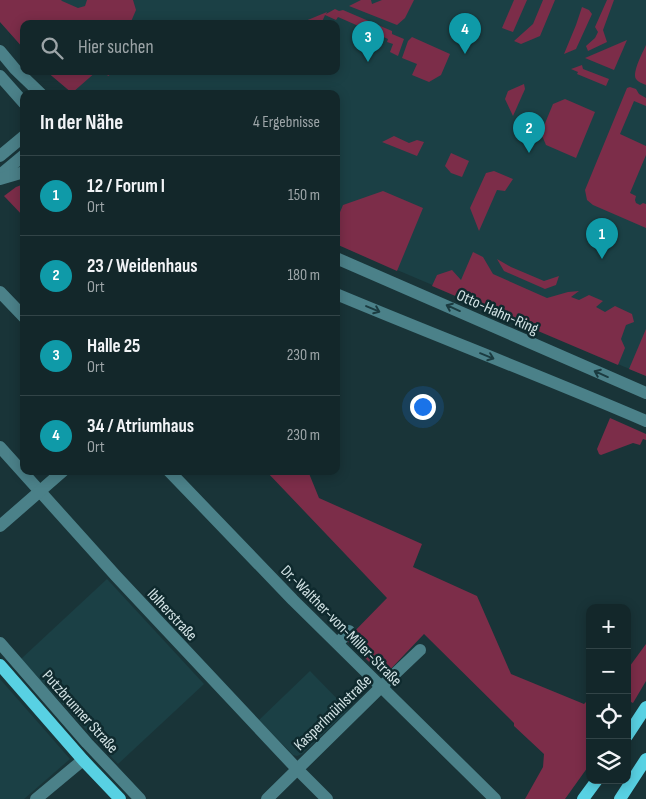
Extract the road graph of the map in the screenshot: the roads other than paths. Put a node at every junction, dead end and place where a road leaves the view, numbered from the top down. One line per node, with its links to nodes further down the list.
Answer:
1 (0, 51): 2 (street)
2 (20, 73)
3 (22, 75): 5 (street)
4 (0, 76): 6 (street)
5 (37, 90)
6 (20, 98)
7 (20, 139): 8 (street)
8 (0, 156)
9 (20, 159): 11 (street)
10 (20, 173): 11 (street)
11 (0, 177)
12 (340, 260): 16 (street, Otto-Hahn-Ring, one-way to 12)
13 (0, 292): 15 (street)
14 (340, 296): 17 (street, one-way to 17)
15 (20, 313)
16 (646, 393)
17 (646, 422)
18 (0, 447): 19 (street, Iblherstraße)
19 (20, 470)
20 (25, 475): 23 (street, Iblherstraße)
21 (59, 475): 23 (street)
22 (173, 475): 27 (street, Dr.-Walther-von-Miller-Straße)
23 (40, 492): 24 (street); 35 (street, Iblherstraße)
24 (0, 526)
25 (349, 631): 27 (street)
26 (0, 643): 39 (street, Putzbrunner Straße)
27 (338, 643): 30 (street, Dr.-Walther-von-Miller-Straße)
28 (420, 650): 30 (street, Kasperlmühlstraße)
29 (0, 665): 34 (main road, Putzbrunner Straße)
30 (381, 687): 35 (street, Kasperlmühlstraße); 42 (street, Dr.-Walther-von-Miller-Straße)
31 (644, 714): 32 (main road)
32 (631, 731)
33 (646, 759): 44 (main road)
34 (83, 760): 37 (street); 38 (main road, Putzbrunner Straße)
35 (297, 769): 40 (street, Kasperlmühlstraße); 41 (street, Iblherstraße)
36 (594, 784): 43 (main road)
37 (36, 799)
38 (120, 799)
39 (140, 799)
40 (267, 799)
41 (327, 799)
42 (495, 799)
43 (584, 799)
44 (620, 799)

